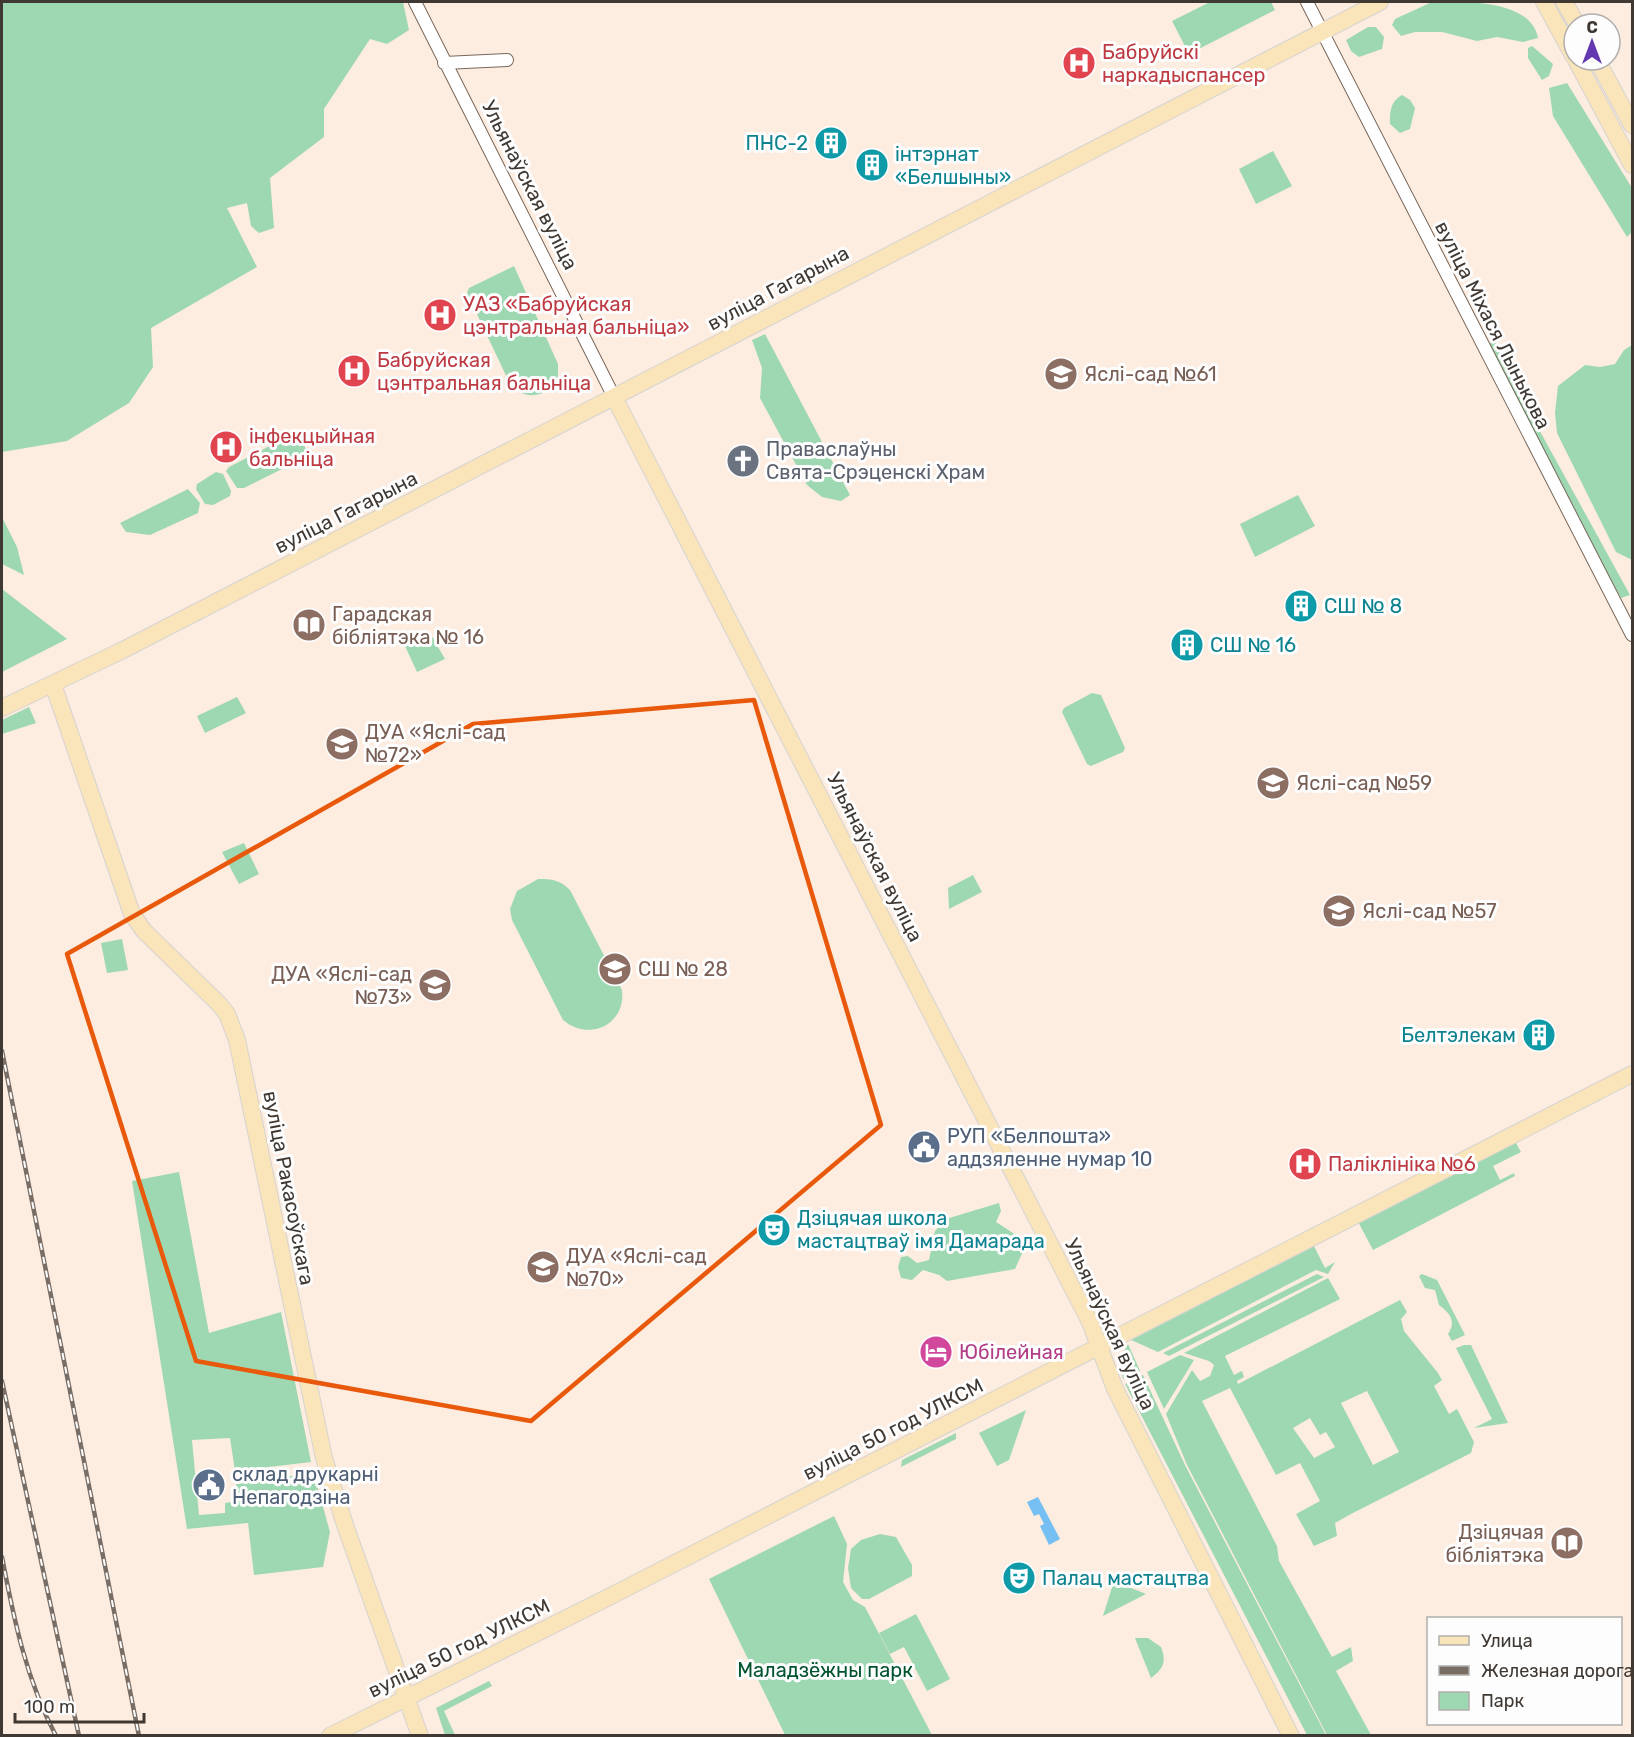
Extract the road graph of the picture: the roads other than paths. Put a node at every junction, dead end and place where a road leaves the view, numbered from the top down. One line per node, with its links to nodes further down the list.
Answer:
1 (415, 2): 9 (street, Ульянаўская вуліца)
2 (1307, 2): 6 (street, вуліца Міхася Лынькова)
3 (1380, 2): 6 (main road, вуліца Гагарына)
4 (1530, 2): 5 (main road)
5 (1547, 7): 7 (main road)
6 (1322, 31): 14 (main road, вуліца Гагарына); 15 (street, вуліца Міхася Лынькова)
7 (1562, 34)
8 (507, 60): 9 (street)
9 (444, 63): 14 (street, Ульянаўская вуліца)
10 (1582, 72): 13 (main road)
11 (1603, 72): 12 (main road)
12 (1632, 125)
13 (1632, 165)
14 (614, 397): 16 (main road, вуліца Гагарына); 19 (main road, Ульянаўская вуліца)
15 (1632, 635)
16 (53, 684): 17 (main road, вуліца Гагарына); 20 (main road, вуліца Ракасоўскага)
17 (2, 708)
18 (1632, 1074): 19 (main road, вуліца 50 год УЛКСМ)
19 (1099, 1347): 20 (main road, вуліца 50 год УЛКСМ); 23 (main road, Ульянаўская вуліца)
20 (406, 1697): 21 (main road, вуліца 50 год УЛКСМ); 22 (main road, вуліца Ракасоўскага)
21 (330, 1736)
22 (420, 1736)
23 (1291, 1736)

